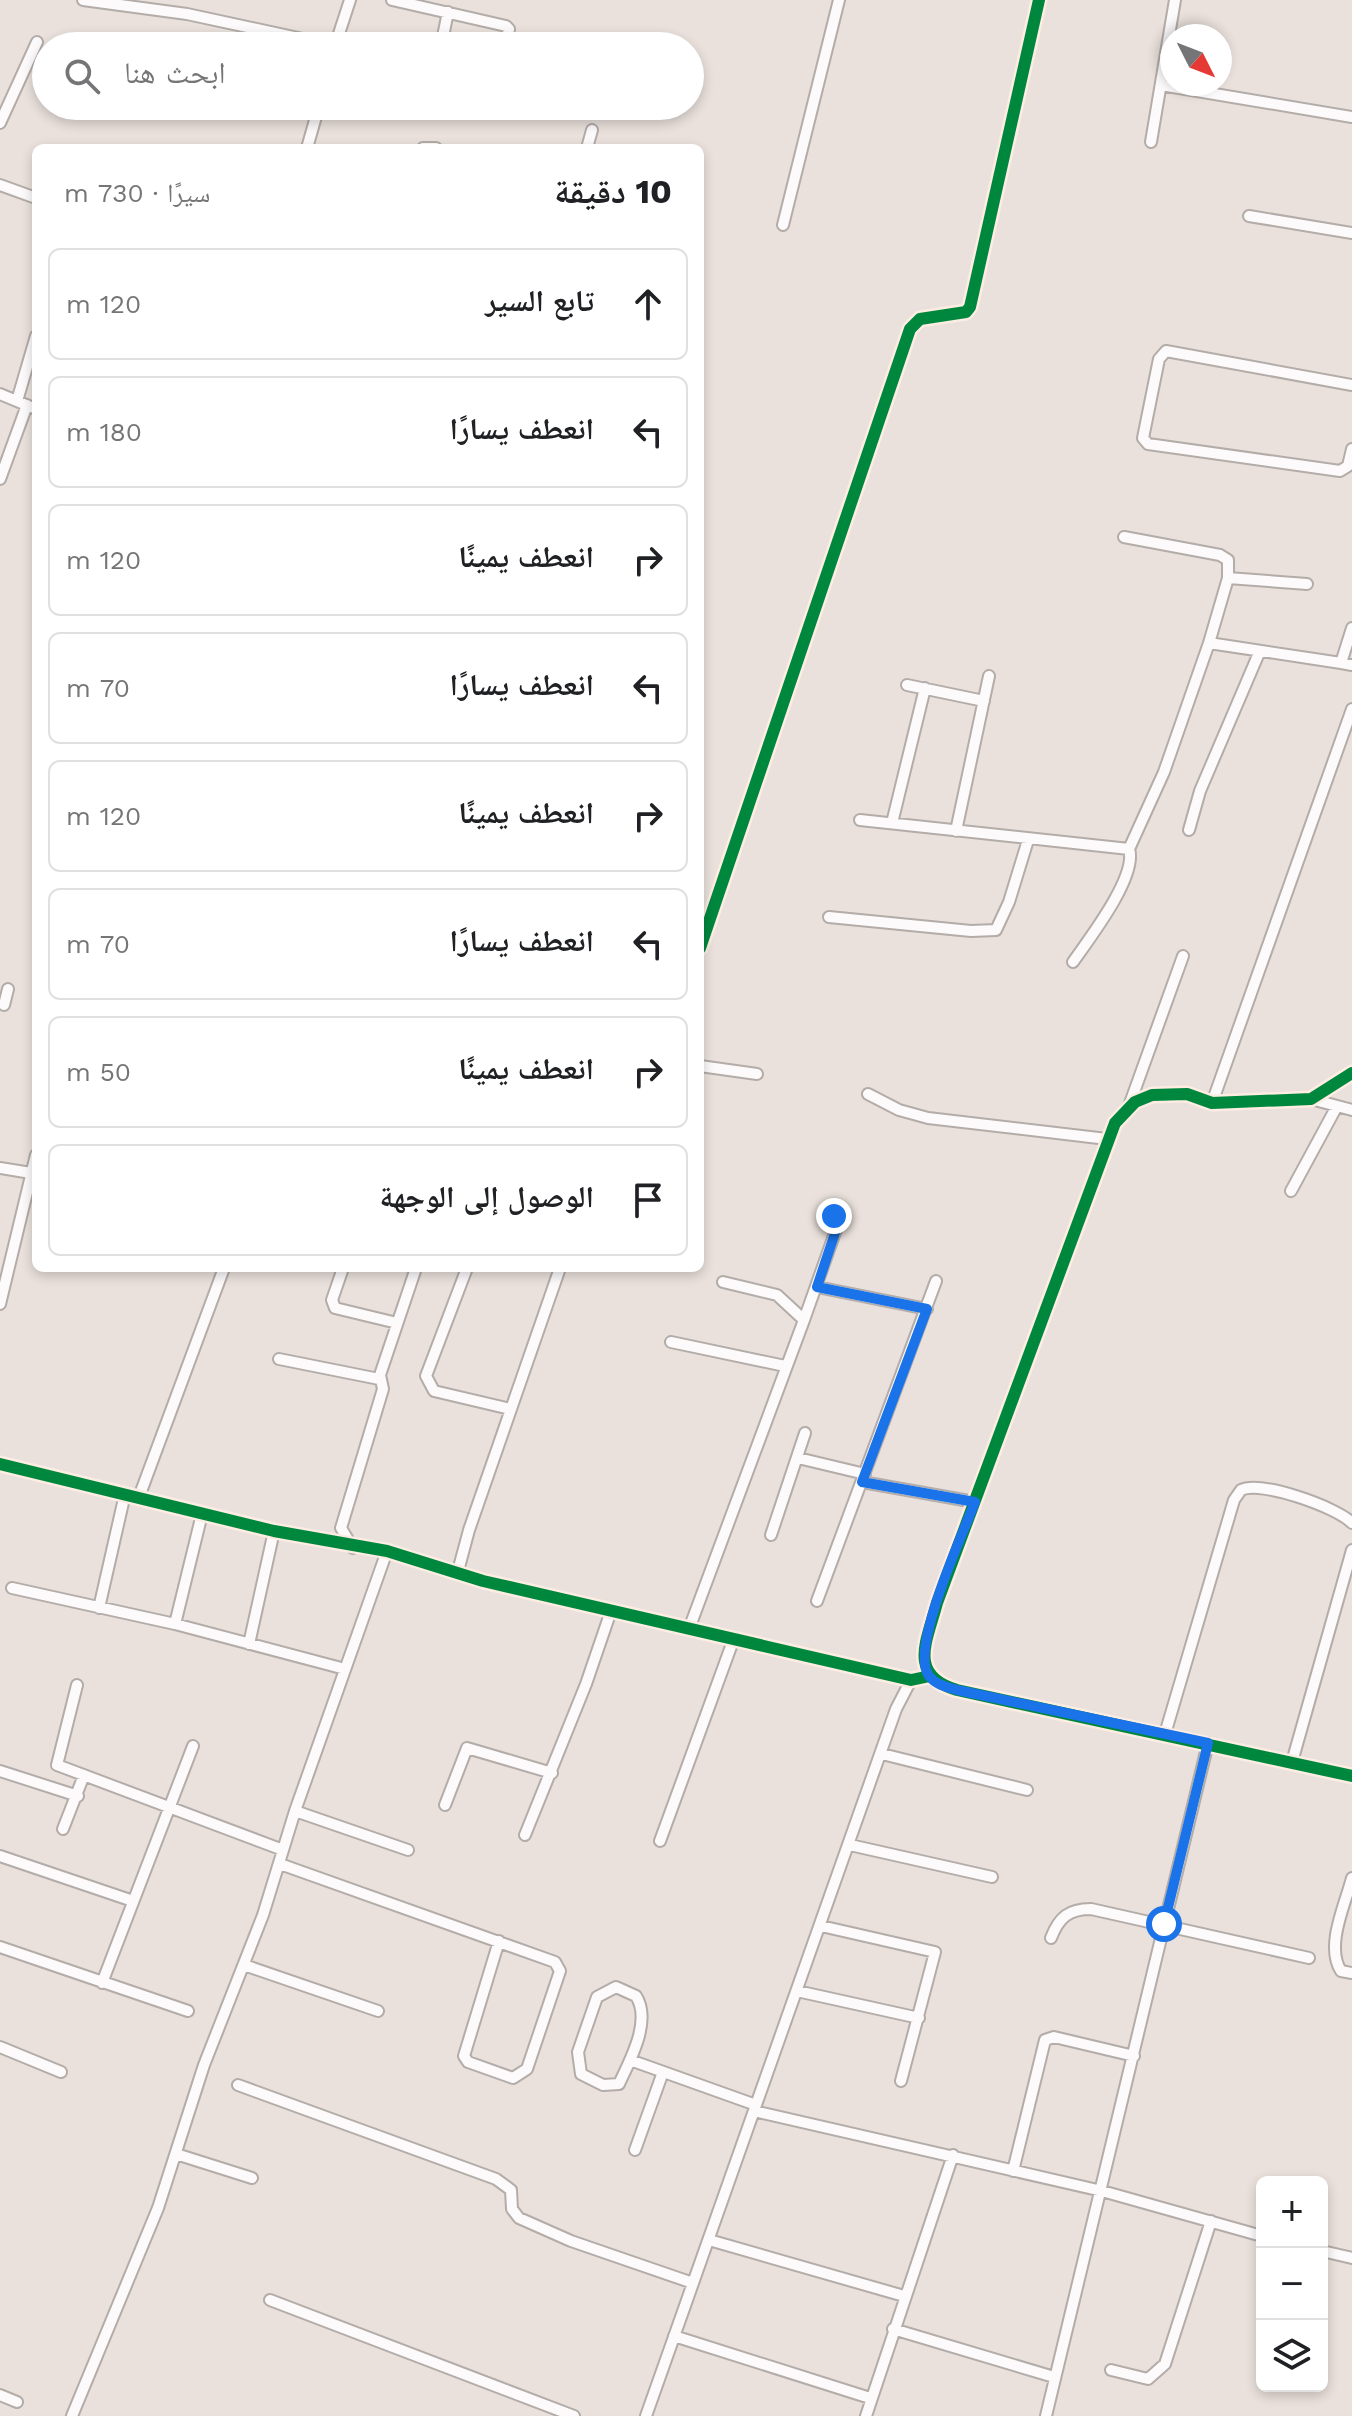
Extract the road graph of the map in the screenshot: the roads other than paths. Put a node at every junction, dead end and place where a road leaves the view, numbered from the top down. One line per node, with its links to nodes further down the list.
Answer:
1 (83, 0): 9 (street)
2 (350, 0): 10 (street)
3 (392, 0): 7 (street)
4 (839, 0): 26 (street)
5 (1039, 0): 53 (street)
6 (1175, 0): 8 (street)
7 (448, 12): 11 (street); 12 (street)
8 (1171, 24)
9 (270, 32)
10 (340, 32)
11 (444, 32)
12 (508, 32)
13 (32, 53): 18 (street)
14 (1160, 91): 20 (street)
15 (1227, 96): 16 (street)
16 (1352, 117)
17 (315, 120): 21 (street)
18 (0, 123)
19 (592, 130): 22 (street)
20 (1151, 142)
21 (308, 144)
22 (588, 144)
23 (0, 185): 24 (street)
24 (32, 197)
25 (1249, 216): 27 (street)
26 (783, 225)
27 (1352, 233)
28 (32, 367): 31 (street)
29 (1352, 385): 32 (street)
30 (0, 394): 31 (street)
31 (27, 405): 33 (street)
32 (1352, 449)
33 (0, 479)
34 (1124, 537): 35 (street)
35 (1228, 578): 36 (street); 38 (street)
36 (1307, 584)
37 (1352, 628): 40 (street)
38 (1209, 643): 39 (street); 51 (street)
39 (1259, 653): 40 (street); 48 (street)
40 (1346, 664)
41 (989, 676): 44 (street)
42 (907, 685): 43 (street)
43 (925, 688): 44 (street); 47 (street)
44 (984, 701): 49 (street)
45 (1352, 709): 63 (street)
46 (860, 820): 47 (street)
47 (892, 823): 49 (street)
48 (1189, 830)
49 (956, 831): 50 (street)
50 (1028, 840): 51 (street); 52 (street)
51 (1129, 849): 55 (street)
52 (829, 917)
53 (704, 936)
54 (1183, 956): 66 (street)
55 (1073, 962)
56 (8, 989): 57 (street)
57 (4, 1005)
58 (704, 1067): 60 (street)
59 (1352, 1073): 62 (street)
60 (757, 1074)
61 (868, 1094): 67 (street)
62 (1311, 1099): 63 (street); 64 (street)
63 (1212, 1103): 66 (street)
64 (1337, 1106): 65 (street); 71 (street)
65 (1352, 1110)
66 (1126, 1115): 67 (street)
67 (1107, 1139): 96 (street)
68 (0, 1168): 70 (street)
69 (32, 1169): 70 (street)
70 (31, 1173): 81 (street)
71 (1291, 1191)
72 (834, 1216): 80 (street)
73 (223, 1272): 95 (street)
74 (342, 1272): 84 (street)
75 (415, 1272): 84 (street)
76 (465, 1272): 89 (street)
77 (559, 1272): 89 (street)
78 (936, 1281): 82 (street)
79 (723, 1282): 83 (street)
80 (817, 1287): 82 (street); 83 (street)
81 (0, 1304)
82 (927, 1309): 93 (street)
83 (804, 1320): 87 (street)
84 (397, 1323): 88 (street)
85 (671, 1342): 87 (street)
86 (279, 1359): 88 (street)
87 (785, 1366): 110 (street)
88 (379, 1379): 101 (street)
89 (510, 1409): 104 (street)
90 (805, 1433): 91 (street)
91 (798, 1458): 93 (street); 100 (street)
92 (0, 1464): 94 (street)
93 (863, 1478): 96 (street); 106 (street)
94 (125, 1494): 95 (street); 107 (street)
95 (139, 1497): 97 (street)
96 (975, 1502): 114 (street)
97 (202, 1514): 99 (street); 109 (street)
98 (1352, 1523): 117 (street)
99 (274, 1531): 101 (street); 112 (street)
100 (771, 1535)
101 (353, 1548): 103 (street)
102 (1352, 1550): 121 (street)
103 (387, 1551): 104 (street); 113 (street)
104 (458, 1571): 108 (street)
105 (12, 1588): 107 (street)
106 (817, 1601)
107 (99, 1608): 109 (street)
108 (611, 1611): 110 (street); 123 (street)
109 (175, 1624): 112 (street)
110 (689, 1629): 111 (street)
111 (733, 1641): 115 (street); 133 (street)
112 (249, 1644): 113 (street)
113 (345, 1669): 130 (street)
114 (930, 1676): 115 (street); 117 (street)
115 (911, 1680): 120 (street)
116 (77, 1685): 124 (street)
117 (1165, 1734): 118 (street)
118 (1208, 1743): 121 (street); 142 (street)
119 (193, 1746): 128 (street)
120 (882, 1754): 126 (street); 134 (street)
121 (1292, 1762): 125 (street)
122 (0, 1771): 127 (street)
123 (552, 1773): 129 (street); 132 (street)
124 (84, 1775): 127 (street); 128 (street)
125 (1352, 1776)
126 (1027, 1790)
127 (78, 1796): 131 (street)
128 (170, 1805): 135 (street); 141 (street)
129 (445, 1805)
130 (295, 1811): 135 (street); 136 (street)
131 (63, 1829)
132 (525, 1835)
133 (660, 1841)
134 (850, 1845): 139 (street); 143 (street)
135 (283, 1850): 138 (street)
136 (408, 1850)
137 (0, 1856): 141 (street)
138 (280, 1864): 145 (street); 148 (street)
139 (992, 1877)
140 (1352, 1878): 149 (street)
141 (133, 1901): 150 (street)
142 (1164, 1924): 144 (street); 147 (street); 156 (street)
143 (821, 1926): 151 (street); 154 (street)
144 (1051, 1938)
145 (499, 1941): 145 (street)
146 (0, 1947): 150 (street)
147 (1309, 1958)
148 (244, 1965): 153 (street); 164 (street)
149 (1352, 1973)
150 (102, 1983): 152 (street)
151 (797, 1991): 154 (street); 162 (street)
152 (188, 2011)
153 (378, 2011)
154 (919, 2018): 160 (street)
155 (0, 2047): 158 (street)
156 (1134, 2056): 166 (street); 168 (street)
157 (630, 2060): 157 (street); 159 (street)
158 (61, 2072)
159 (663, 2072): 162 (street); 163 (street)
160 (901, 2081)
161 (238, 2085): 174 (street)
162 (755, 2108): 165 (street); 171 (street)
163 (635, 2150)
164 (176, 2154): 167 (street); 184 (street)
165 (953, 2155): 166 (street); 175 (street)
166 (1013, 2171): 168 (street)
167 (252, 2178)
168 (1102, 2191): 169 (street); 180 (street)
169 (1211, 2221): 170 (street); 179 (street)
170 (1256, 2234)
171 (709, 2240): 174 (street); 175 (street)
172 (1328, 2252): 173 (street)
173 (1352, 2258)
174 (693, 2283): 178 (street)
175 (904, 2296): 177 (street)
176 (270, 2300): 185 (street)
177 (893, 2329): 180 (street); 182 (street)
178 (674, 2336): 182 (street); 186 (street)
179 (1111, 2370)
180 (1054, 2377): 188 (street)
181 (0, 2395): 183 (street)
182 (870, 2398): 187 (street)
183 (17, 2402)
184 (72, 2416)
185 (574, 2416)
186 (646, 2416)
187 (866, 2416)
188 (1046, 2416)

